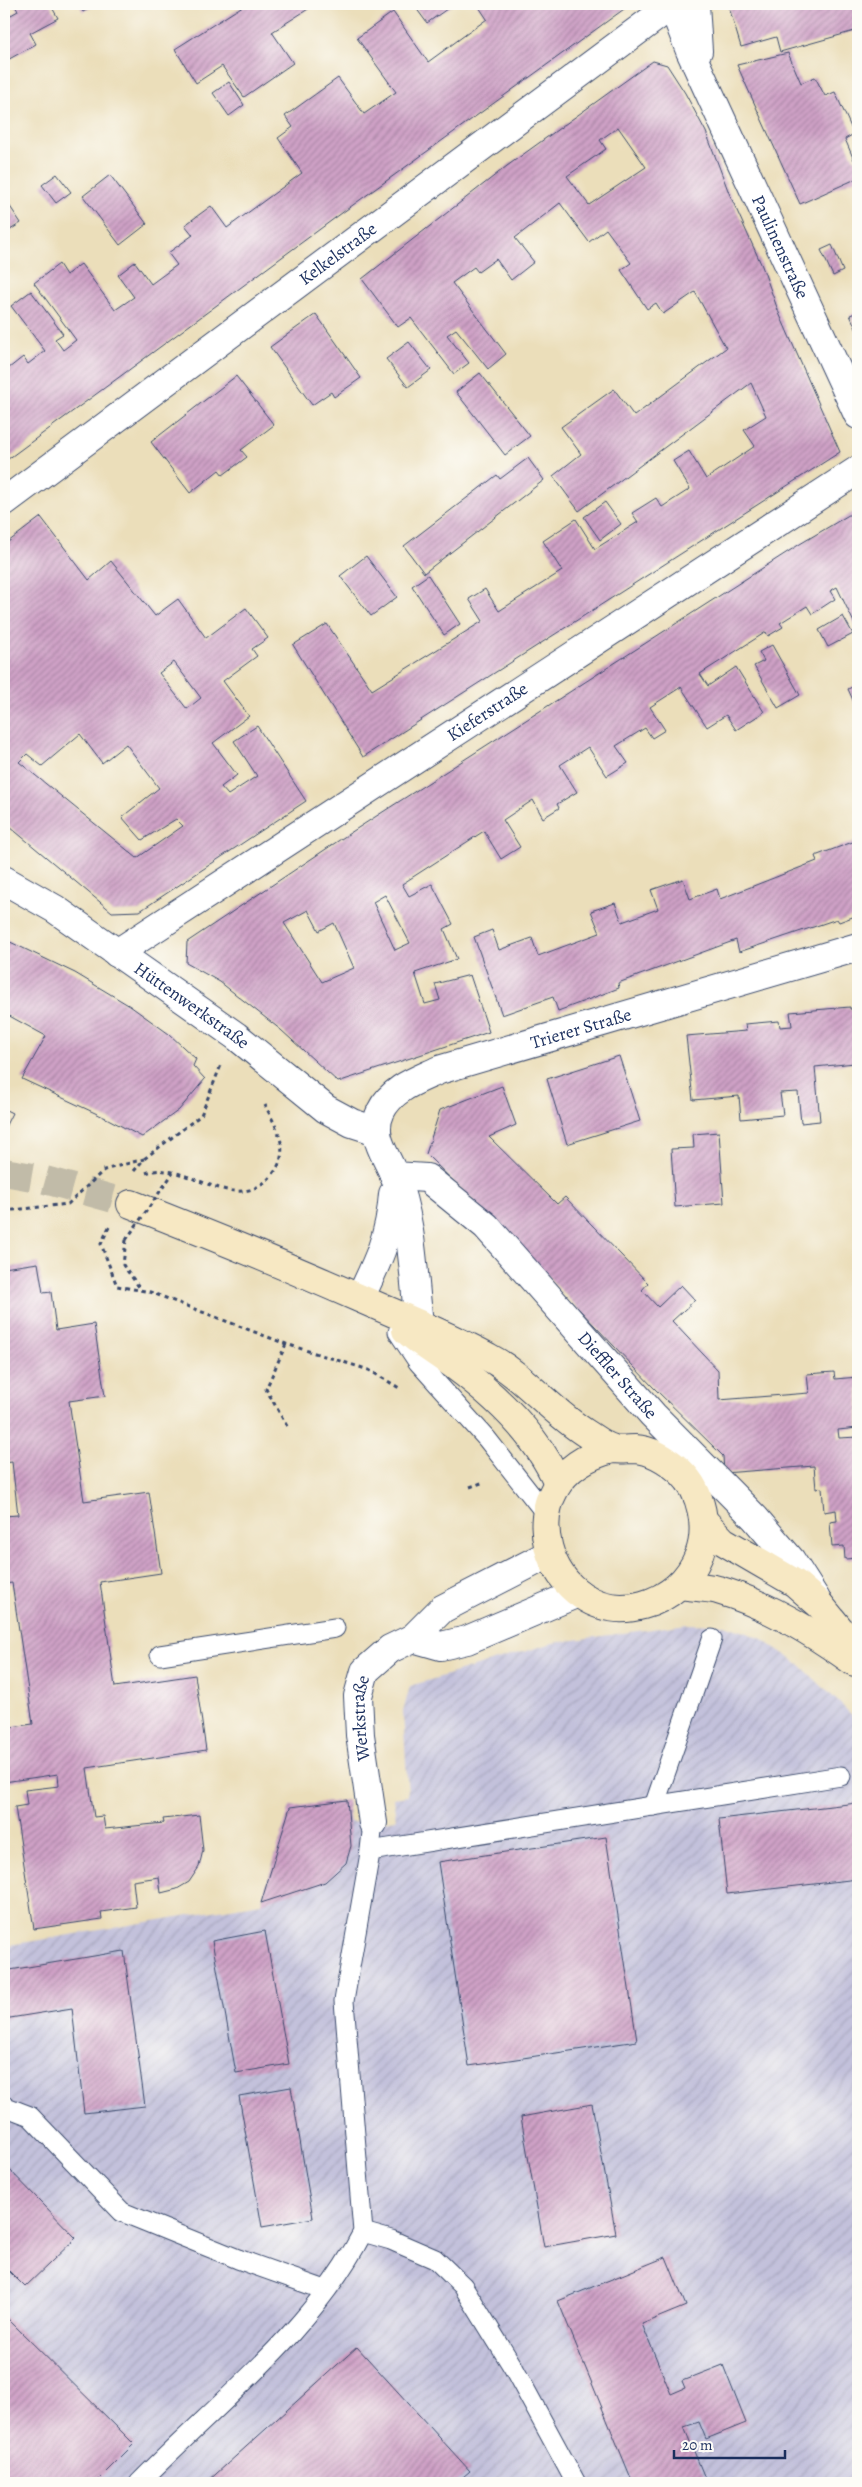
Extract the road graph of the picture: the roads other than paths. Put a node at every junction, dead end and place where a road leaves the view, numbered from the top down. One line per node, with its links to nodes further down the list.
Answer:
1 (680, 4): 2 (street, Paulinenstraße); 4 (street, Kelkelstraße)
2 (858, 415)
3 (858, 470): 7 (street, Kieferstraße)
4 (4, 502)
5 (4, 880): 7 (street, Hüttenwerkstraße)
6 (858, 946): 8 (street, Trierer Straße)
7 (117, 953): 8 (street, Hüttenwerkstraße)
8 (377, 1131): 9 (street)
9 (394, 1176): 11 (street); 13 (street); 21 (street, Dieffler Straße)
10 (131, 1204): 11 (main road)
11 (360, 1298): 12 (main road); 13 (main road)
12 (387, 1314): 13 (main road); 16 (lane)
13 (416, 1330): 14 (main road); 15 (main road)
14 (613, 1449): 15 (main road); 17 (main road)
15 (558, 1483): 16 (main road)
16 (546, 1514): 18 (main road)
17 (704, 1520): 19 (main road); 21 (main road, Dieffler Straße)
18 (550, 1554): 20 (main road); 23 (street, Werkstraße)
19 (680, 1586): 20 (main road); 27 (main road)
20 (578, 1593): 23 (street)
21 (820, 1605): 26 (main road, Dieffler Straße)
22 (335, 1628): 25 (lane)
23 (413, 1638): 30 (street, Werkstraße)
24 (712, 1639): 29 (lane)
25 (160, 1655)
26 (858, 1659)
27 (858, 1665)
28 (841, 1776): 29 (lane)
29 (654, 1806): 31 (lane)
30 (373, 1823): 31 (lane)
31 (370, 1851): 33 (lane)
32 (4, 2106): 34 (lane)
33 (363, 2232): 34 (lane); 36 (lane)
34 (325, 2290): 35 (lane)
35 (139, 2483)
36 (576, 2483)

